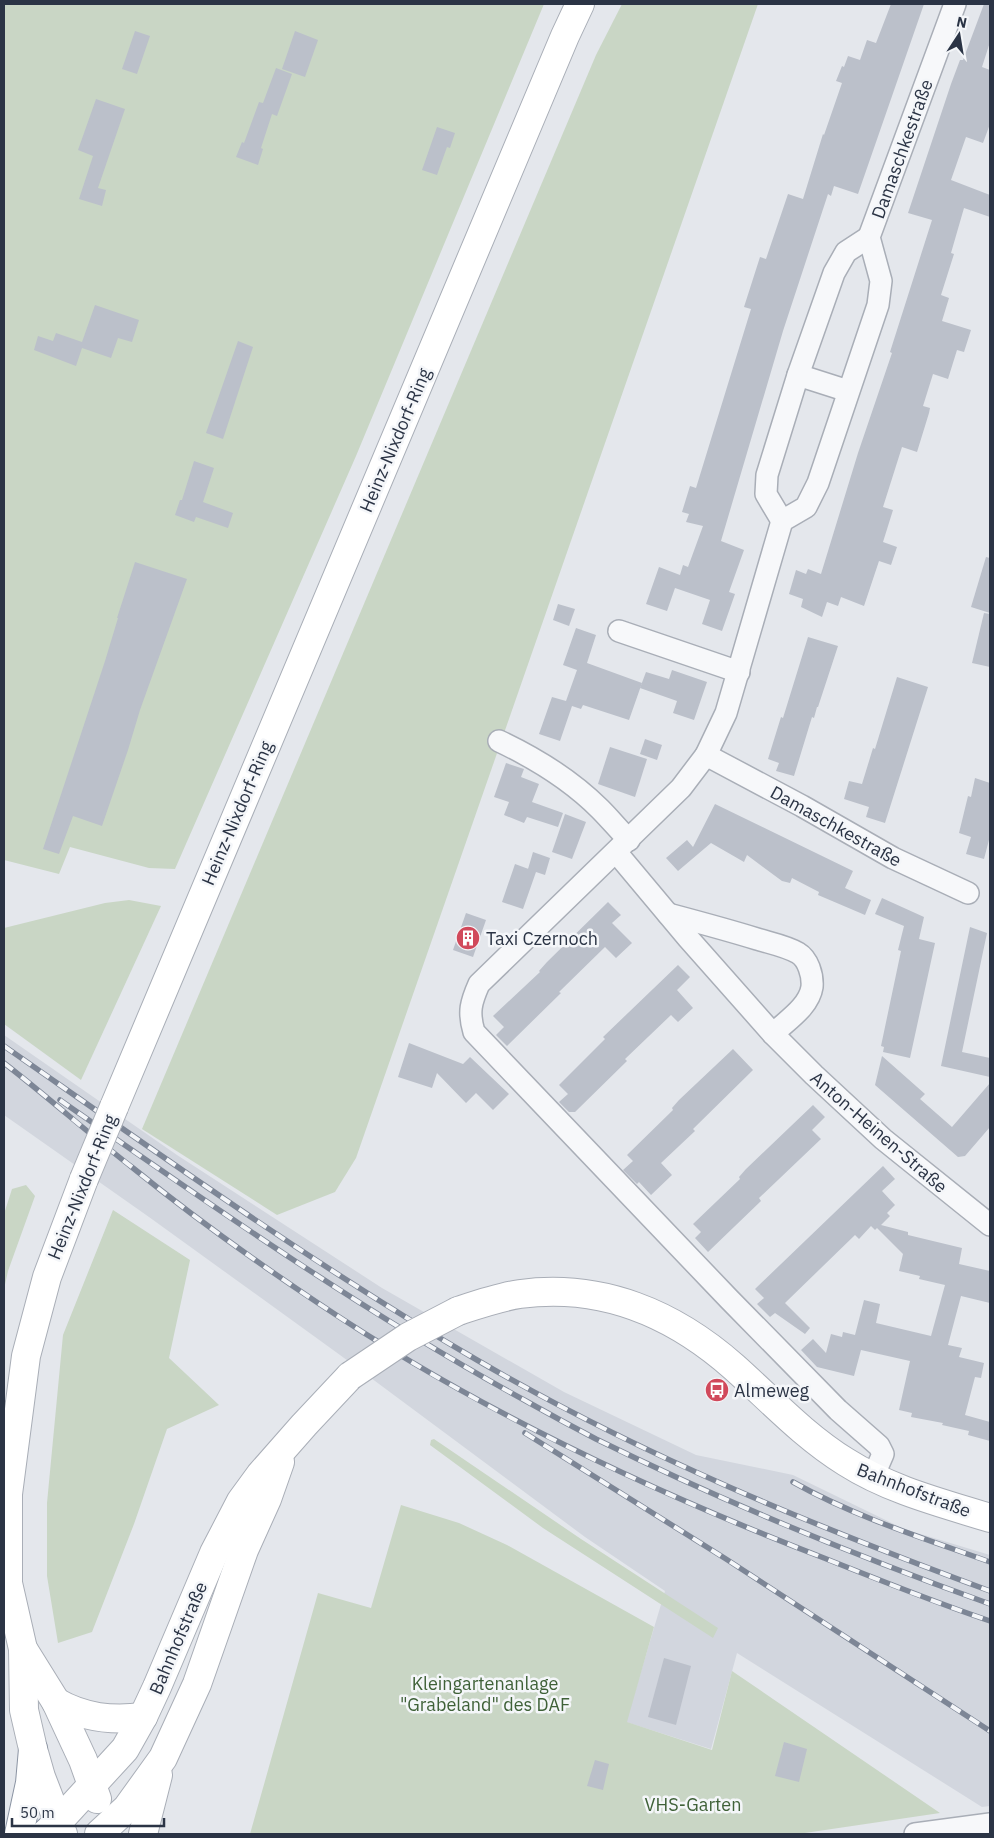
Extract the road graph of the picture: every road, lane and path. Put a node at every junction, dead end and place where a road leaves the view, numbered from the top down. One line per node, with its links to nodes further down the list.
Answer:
1 (580, 4): 19 (main road, Heinz-Nixdorf-Ring, bridge)
2 (955, 4): 3 (street, Damaschkestraße)
3 (869, 237): 4 (street, Damaschkestraße); 5 (street, Damaschkestraße)
4 (798, 375): 5 (street); 6 (street, Damaschkestraße)
5 (848, 390): 6 (street, Damaschkestraße)
6 (782, 521): 8 (street)
7 (619, 632): 8 (street)
8 (739, 672): 10 (street)
9 (500, 741): 11 (street)
10 (706, 755): 11 (street); 12 (street, Damaschkestraße)
11 (623, 846): 13 (street, Anton-Heinen-Straße); 17 (street)
12 (968, 893)
13 (668, 914): 14 (street, Anton-Heinen-Straße); 14 (street)
14 (773, 1034): 15 (street, Anton-Heinen-Straße)
15 (986, 1214)
16 (286, 1447): 17 (main road, Bahnhofstraße, bridge); 21 (main road, Bahnhofstraße); 23 (main road, Bahnhofstraße)
17 (872, 1477): 18 (main road, Bahnhofstraße)
18 (990, 1518)
19 (23, 1649): 20 (main road, Heinz-Nixdorf-Ring); 22 (main road, Heinz-Nixdorf-Ring)
20 (56, 1702): 21 (main road); 24 (main road, Heinz-Nixdorf-Ring)
21 (143, 1717): 24 (main road, Bahnhofstraße)
22 (33, 1749): 26 (main road, Heinz-Nixdorf-Ring); 28 (main road)
23 (163, 1758): 27 (main road, Bahnhofstraße); 29 (main road)
24 (93, 1785): 26 (main road, Bahnhofstraße); 27 (main road, Heinz-Nixdorf-Ring)
25 (990, 1824): 30 (street)
26 (55, 1830)
27 (104, 1832)
28 (19, 1834)
29 (143, 1834)
30 (915, 1834)

